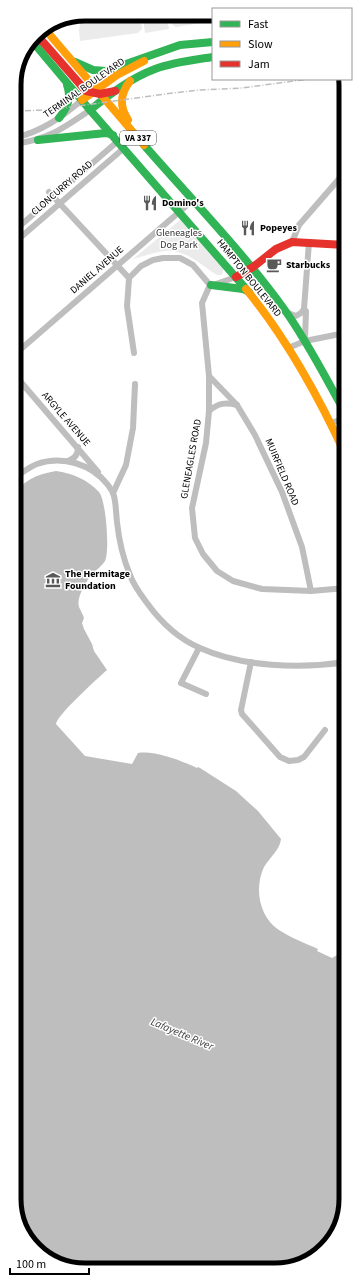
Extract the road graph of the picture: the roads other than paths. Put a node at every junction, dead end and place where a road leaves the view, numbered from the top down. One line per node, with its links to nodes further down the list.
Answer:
1 (48, 33): 7 (main road, HAMPTON BOULEVARD / VA 337)
2 (41, 39): 10 (main road)
3 (212, 42): 7 (main road)
4 (35, 45): 8 (main road, HAMPTON BOULEVARD / VA 337)
5 (212, 45): 10 (main road, TERMINAL BOULEVARD)
6 (212, 57): 9 (main road, TERMINAL BOULEVARD)
7 (71, 59): 10 (main road, HAMPTON BOULEVARD / VA 337)
8 (64, 78): 11 (main road, HAMPTON BOULEVARD / VA 337); 13 (main road)
9 (130, 81): 10 (main road, TERMINAL BOULEVARD); 18 (main road)
10 (98, 94): 11 (main road, TERMINAL BOULEVARD); 12 (main road, TERMINAL BOULEVARD); 18 (main road, HAMPTON BOULEVARD / VA 337)
11 (82, 100): 12 (main road, HAMPTON BOULEVARD / VA 337); 13 (street, TERMINAL BOULEVARD)
12 (90, 110): 15 (street, TERMINAL BOULEVARD); 16 (main road, HAMPTON BOULEVARD / VA 337)
13 (59, 118): 14 (street, TERMINAL BOULEVARD)
14 (21, 136)
15 (38, 140): 16 (main road); 17 (street, TERMINAL BOULEVARD)
16 (118, 141): 20 (street, CLONCURRY ROAD); 22 (street, CLONCURRY ROAD); 23 (main road, HAMPTON BOULEVARD / VA 337)
17 (21, 143)
18 (173, 177): 21 (main road, HAMPTON BOULEVARD / VA 337)
19 (339, 179): 26 (street)
20 (51, 194): 22 (street); 24 (street, CLONCURRY ROAD)
21 (193, 200): 23 (street, DANIEL AVENUE); 30 (main road, HAMPTON BOULEVARD / VA 337)
22 (60, 204): 25 (street, CLONCURRY ROAD); 29 (street)
23 (180, 212): 29 (street, DANIEL AVENUE); 31 (main road, HAMPTON BOULEVARD / VA 337)
24 (21, 224)
25 (21, 237)
26 (292, 242): 27 (main road); 30 (main road)
27 (309, 242): 28 (main road); 35 (street)
28 (339, 244)
29 (117, 266): 32 (street); 40 (street, DANIEL AVENUE)
30 (252, 268): 31 (main road); 36 (main road, HAMPTON BOULEVARD / VA 337)
31 (236, 277): 33 (street); 34 (main road, HAMPTON BOULEVARD / VA 337)
32 (129, 278): 33 (street); 41 (street)
33 (211, 285): 34 (main road); 42 (street, GLENEAGLES ROAD)
34 (250, 293): 39 (main road, HAMPTON BOULEVARD / VA 337)
35 (304, 308): 36 (street); 38 (street)
36 (284, 310): 38 (main road, HAMPTON BOULEVARD / VA 337)
37 (339, 334): 38 (street)
38 (305, 341): 39 (street); 45 (main road, HAMPTON BOULEVARD / VA 337)
39 (288, 348): 49 (main road, HAMPTON BOULEVARD / VA 337)
40 (21, 350)
41 (134, 352)
42 (209, 376): 46 (street, MUIRFIELD ROAD); 47 (street, GLENEAGLES ROAD)
43 (21, 382): 51 (street, ARGYLE AVENUE)
44 (135, 384): 55 (street)
45 (339, 400)
46 (237, 405): 47 (street); 57 (street, MUIRFIELD ROAD)
47 (209, 411): 57 (street, GLENEAGLES ROAD)
48 (339, 421): 49 (street)
49 (331, 424): 50 (main road, HAMPTON BOULEVARD / VA 337)
50 (339, 441)
51 (78, 447): 52 (street); 54 (street, ARGYLE AVENUE)
52 (68, 461): 53 (street); 54 (street)
53 (21, 473)
54 (102, 478): 55 (street, ARGYLE AVENUE)
55 (113, 493): 58 (street)
56 (339, 589): 57 (street, GLENEAGLES ROAD)
57 (311, 591)
58 (199, 648): 59 (street); 61 (street)
59 (251, 662): 60 (street); 62 (street)
60 (339, 663)
61 (206, 694)
62 (325, 730)

